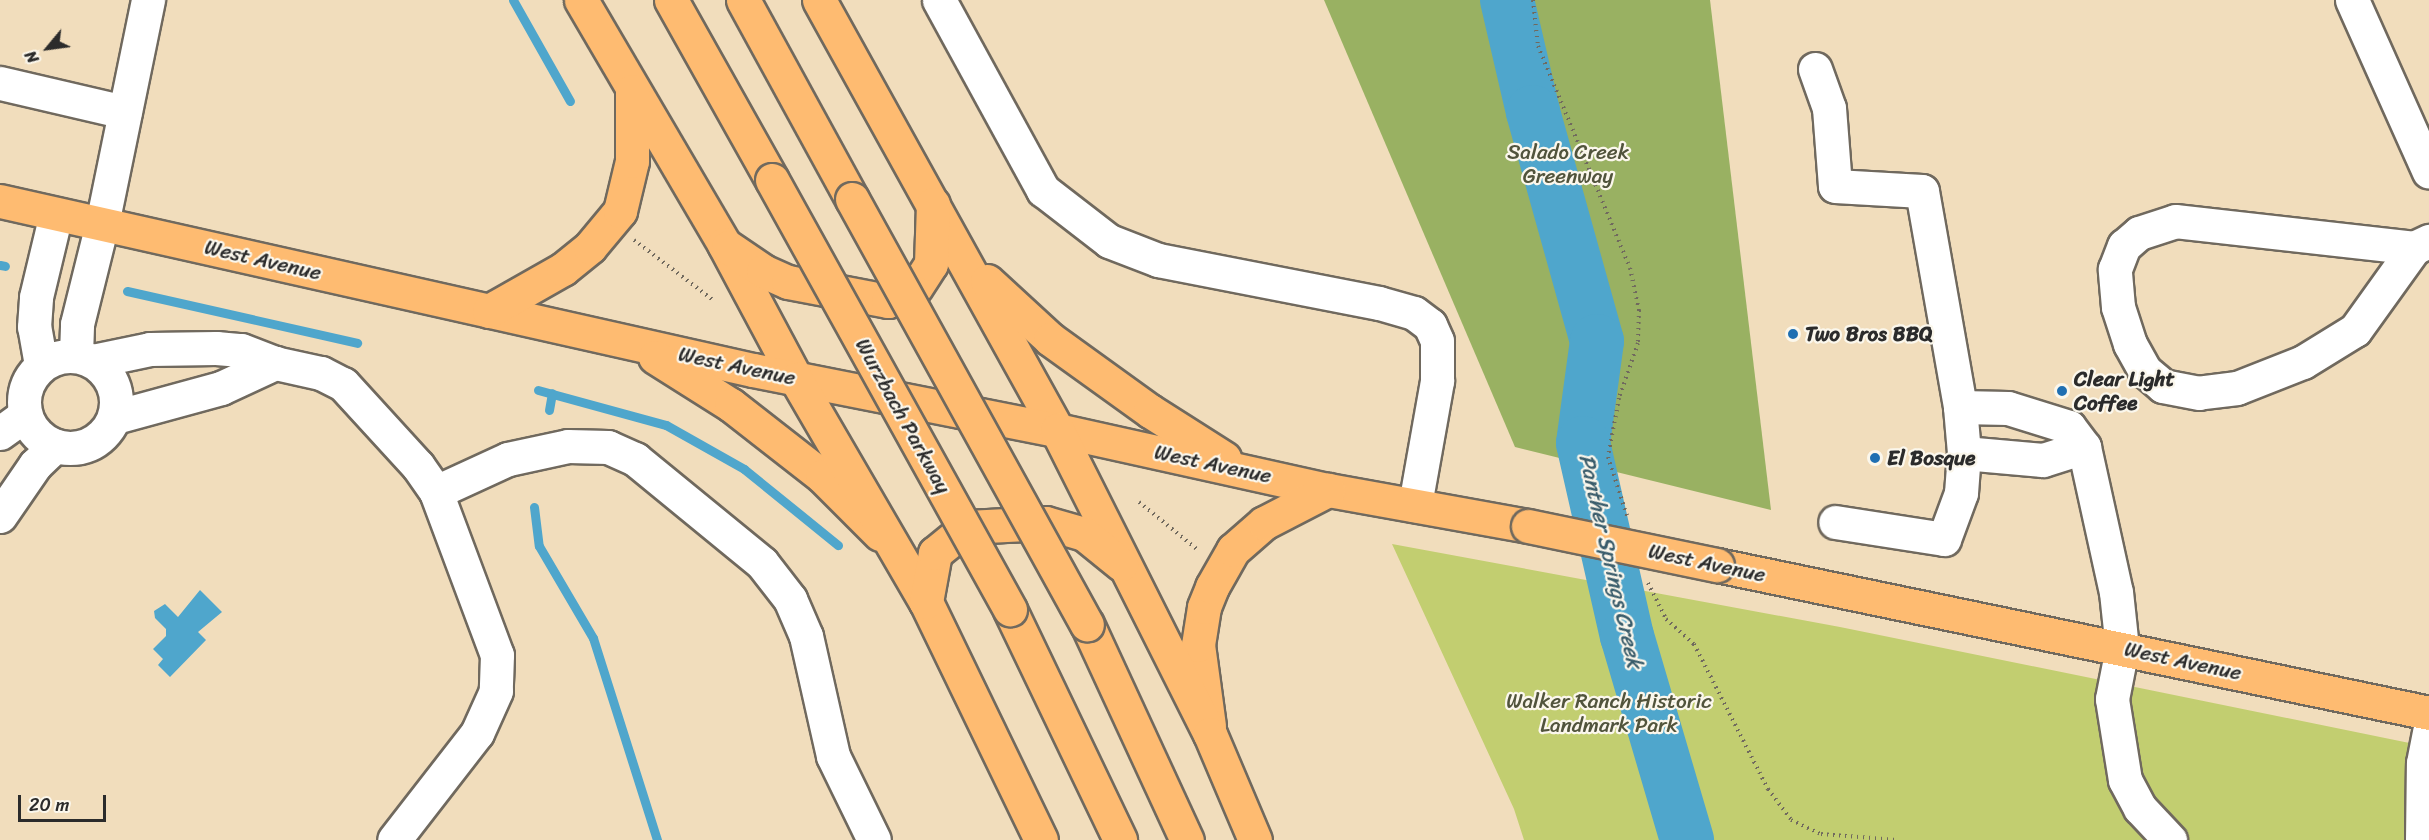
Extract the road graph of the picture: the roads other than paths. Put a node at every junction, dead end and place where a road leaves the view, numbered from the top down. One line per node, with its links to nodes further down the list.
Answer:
1 (148, 0): 11 (street)
2 (581, 0): 10 (main road)
3 (671, 0): 51 (main road, Wurzbach Parkway, bridge)
4 (743, 0): 52 (main road, bridge)
5 (819, 0): 14 (main road)
6 (939, 0): 38 (street)
7 (2352, 0): 12 (street)
8 (1815, 69): 28 (street)
9 (0, 83): 11 (street)
10 (632, 89): 17 (main road); 20 (main road)
11 (124, 112): 16 (street)
12 (2429, 172)
13 (0, 201): 15 (main road, West Avenue)
14 (933, 204): 17 (main road); 19 (main road)
15 (56, 214): 16 (main road, West Avenue); 25 (street)
16 (102, 224): 20 (main road, West Avenue); 23 (street)
17 (724, 244): 26 (main road)
18 (2422, 245): 18 (street)
19 (966, 263): 31 (main road); 35 (main road)
20 (489, 311): 21 (main road, West Avenue)
21 (633, 344): 26 (main road, West Avenue); 41 (main road)
22 (190, 348): 23 (street); 24 (street); 27 (street)
23 (84, 358): 25 (street); 29 (street)
24 (275, 363): 27 (street); 37 (street)
25 (41, 365): 30 (street)
26 (796, 379): 31 (main road, West Avenue); 41 (main road)
27 (197, 395): 29 (street)
28 (1960, 407): 33 (street); 34 (street)
29 (115, 417): 32 (street)
30 (13, 424): 32 (street)
31 (1058, 430): 35 (main road, West Avenue); 42 (main road)
32 (55, 446): 39 (street)
33 (2084, 447): 34 (street); 44 (street)
34 (1964, 453): 40 (street)
35 (1243, 470): 36 (main road, West Avenue)
36 (1328, 490): 38 (main road, West Avenue); 47 (main road)
37 (436, 492): 48 (street); 49 (street)
38 (1415, 505): 44 (main road, West Avenue, bridge)
39 (0, 516)
40 (1834, 522)
41 (899, 552): 43 (main road)
42 (1131, 573): 43 (main road); 47 (main road)
43 (926, 602): 50 (main road)
44 (2122, 648): 45 (main road, West Avenue); 54 (street)
45 (2429, 713)
46 (2429, 732): 55 (street)
47 (1210, 734): 53 (main road)
48 (394, 840)
49 (874, 840)
50 (1041, 840)
51 (1120, 840)
52 (1187, 840)
53 (1255, 840)
54 (2170, 840)
55 (2422, 840)

